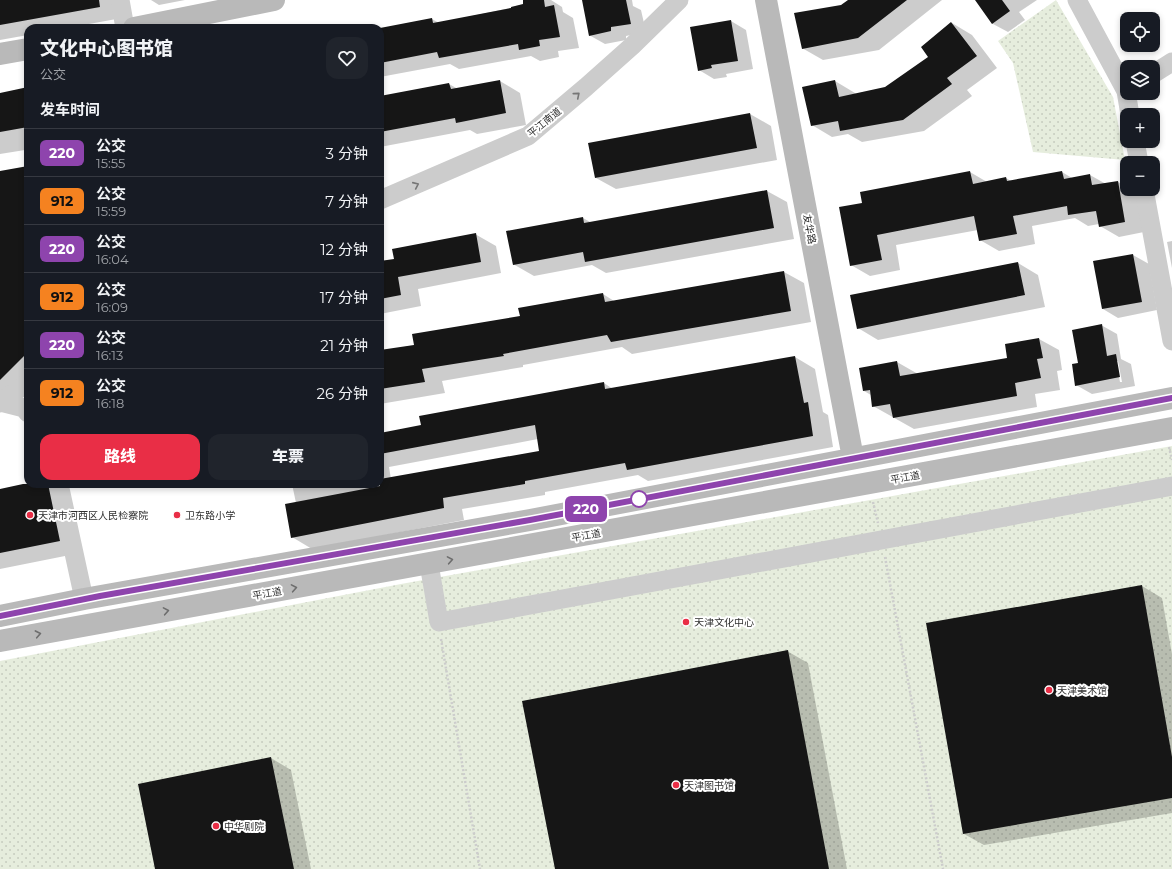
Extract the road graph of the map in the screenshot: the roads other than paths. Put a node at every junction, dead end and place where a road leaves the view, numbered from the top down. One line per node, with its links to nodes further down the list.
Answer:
1 (120, 0): 6 (street)
2 (274, 0): 7 (main road)
3 (679, 0): 14 (street, 平江南道, one-way to 3)
4 (766, 0): 21 (main road, 友华路)
5 (1077, 0): 12 (street)
6 (124, 24)
7 (154, 24)
8 (24, 50): 9 (main road)
9 (0, 54)
10 (1172, 62): 11 (street)
11 (1160, 70)
12 (1120, 79)
13 (1145, 196): 15 (street)
14 (384, 198)
15 (1172, 341)
16 (24, 385): 18 (street)
17 (1172, 398): 21 (main road)
18 (0, 402): 19 (street)
19 (24, 408)
20 (1172, 428): 24 (main road, 平江道, one-way to 20)
21 (853, 458): 25 (main road)
22 (1172, 486): 24 (street)
23 (60, 488): 25 (street)
24 (429, 564): 27 (main road, 平江道, one-way to 24)
25 (84, 599): 26 (main road)
26 (0, 616)
27 (0, 641)

